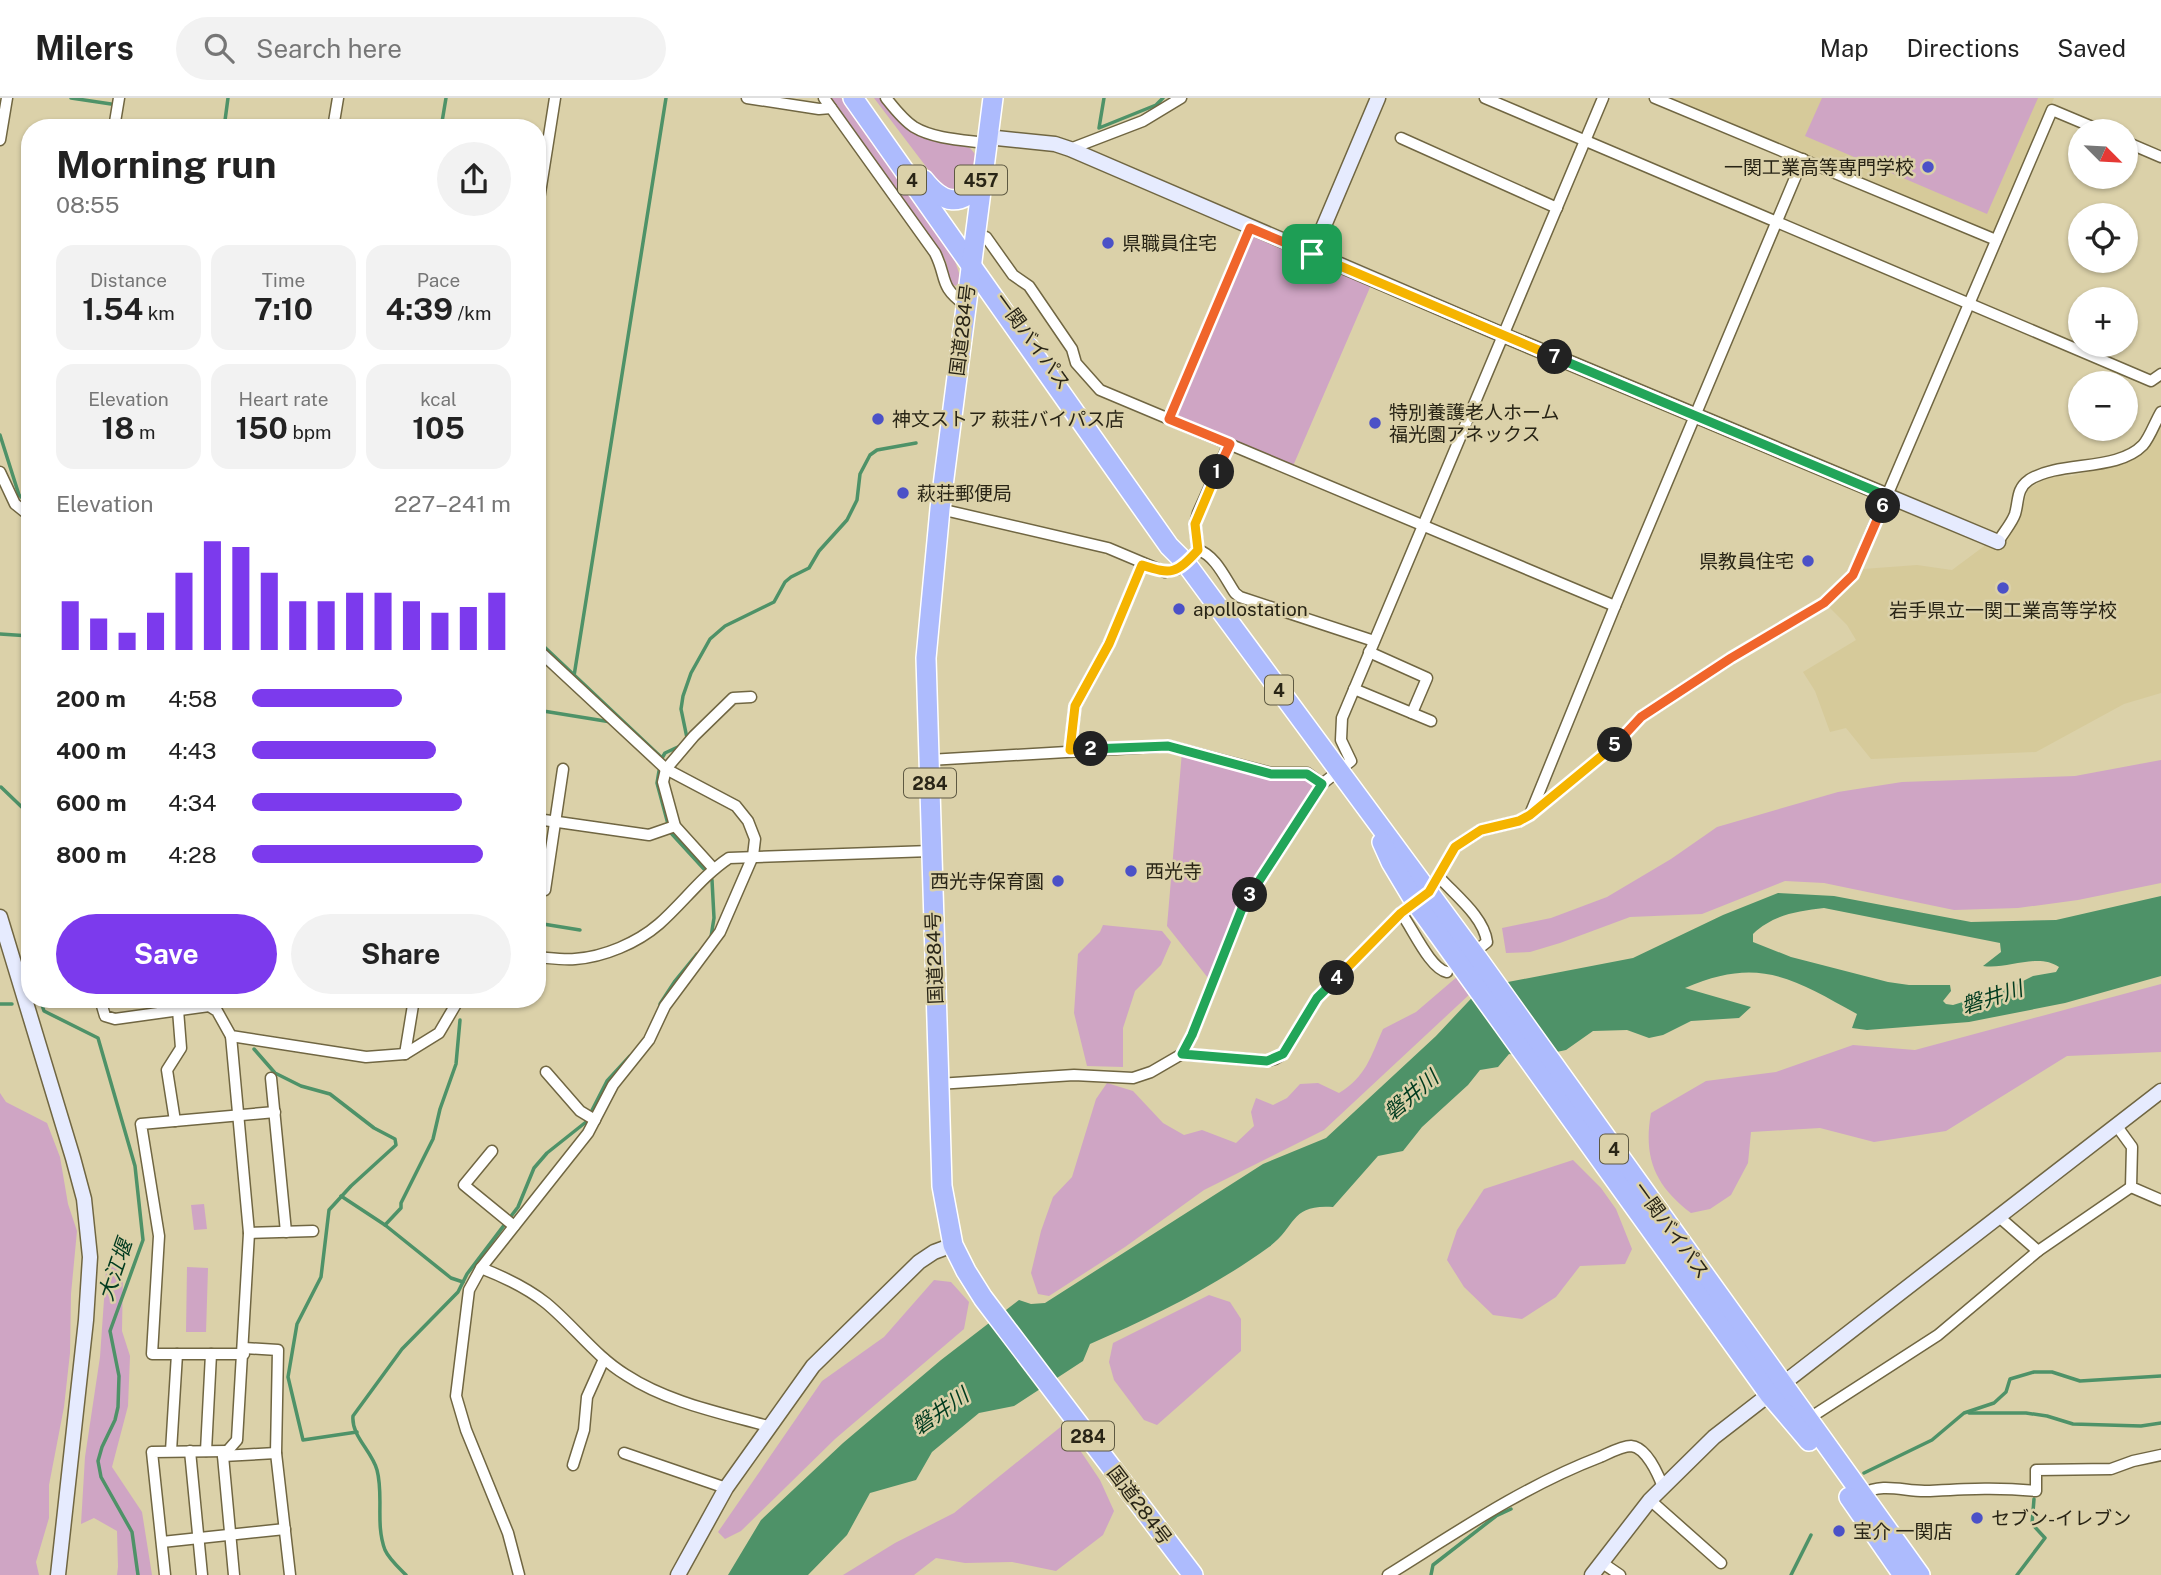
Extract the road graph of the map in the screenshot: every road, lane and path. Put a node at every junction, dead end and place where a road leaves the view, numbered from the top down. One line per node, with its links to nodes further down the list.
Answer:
1 (7, 98): 21 (street)
2 (119, 98): 17 (street)
3 (338, 98): 18 (street)
4 (555, 98): 26 (street)
5 (747, 98): 16 (street)
6 (824, 98): 16 (street)
7 (853, 98): 36 (highway, 一関バイパス / 4)
8 (863, 98): 29 (highway)
9 (886, 98): 22 (street)
10 (993, 98): 22 (highway, 457)
11 (1181, 98): 25 (street)
12 (1378, 98): 35 (street)
13 (1485, 98): 23 (street)
14 (1603, 98): 23 (street)
15 (1655, 98): 28 (street)
16 (831, 108): 38 (street)
17 (116, 119)
18 (334, 119)
19 (2073, 119): 34 (street)
20 (1401, 138): 30 (street)
21 (1, 140)
22 (987, 140): 25 (street); 29 (highway, 457)
23 (1585, 141): 30 (street); 31 (street)
24 (2138, 147): 27 (street)
25 (1070, 149): 32 (street)
26 (546, 155)
27 (2161, 157)
28 (1803, 159): 31 (street); 34 (street)
29 (981, 182): 33 (highway, 457)
30 (1557, 208): 39 (street)
31 (1777, 222): 37 (street); 42 (street)
32 (1250, 228): 35 (street); 43 (street)
33 (974, 234): 36 (highway, 457); 43 (street)
34 (1996, 240): 37 (street)
35 (1312, 254): 39 (street)
36 (971, 263): 38 (highway, 国道284号 / 284); 51 (highway, 一関バイパス / 4)
37 (1969, 304): 40 (street); 46 (street)
38 (965, 305): 48 (highway, 国道284号 / 284)
39 (1503, 335): 42 (street); 49 (street)
40 (2161, 374)
41 (2161, 412): 50 (street)
42 (1695, 416): 46 (street); 53 (street)
43 (1169, 419): 44 (street)
44 (1230, 444): 49 (street); 51 (street)
45 (0, 472): 47 (street)
46 (1887, 496): 50 (street); 67 (street)
47 (21, 509)
48 (940, 509): 52 (street); 62 (highway, 国道284号 / 284)
49 (1422, 525): 53 (street); 54 (street)
50 (1998, 541)
51 (1191, 556): 52 (street); 54 (street); 65 (highway, 一関バイパス / 4)
52 (1142, 565): 61 (street)
53 (1615, 606): 67 (street)
54 (1374, 641): 55 (street)
55 (1369, 652): 57 (street); 59 (street)
56 (546, 657): 64 (street)
57 (1354, 689): 59 (street); 65 (street)
58 (751, 697): 64 (street)
59 (1412, 713): 60 (street)
60 (1431, 721)
61 (1070, 750): 62 (street); 66 (street)
62 (929, 760): 71 (highway, 国道284号 / 284)
63 (563, 769): 69 (street)
64 (666, 769): 70 (street); 72 (street)
65 (1338, 771): 66 (street); 75 (highway, 一関バイパス / 4)
66 (1322, 784): 90 (street)
67 (1530, 815): 75 (street)
68 (546, 820): 69 (street)
69 (555, 821): 70 (street); 74 (street)
70 (675, 826): 73 (street)
71 (931, 851): 72 (street); 93 (highway, 国道284号 / 284)
72 (753, 856): 73 (street); 97 (street)
73 (713, 869): 77 (street)
74 (546, 883)
75 (1421, 896): 78 (highway, 一関バイパス / 4); 78 (street); 90 (street)
76 (0, 917): 79 (street)
77 (546, 957)
78 (1468, 961): 115 (highway, 一関バイパス / 4)
79 (21, 986)
80 (28, 1008): 136 (street)
81 (103, 1008): 87 (street)
82 (170, 1008): 87 (street)
83 (194, 1008): 87 (street)
84 (212, 1008): 88 (street)
85 (413, 1008): 89 (street)
86 (454, 1008): 89 (street)
87 (172, 1011): 98 (street)
88 (231, 1036): 89 (street); 96 (street)
89 (405, 1054)
90 (1182, 1054): 93 (street)
91 (546, 1072): 97 (street)
92 (271, 1078): 95 (street)
93 (938, 1084): 108 (highway, 国道284号 / 284)
94 (2161, 1091): 99 (street)
95 (275, 1112): 96 (street); 106 (street)
96 (238, 1114): 98 (street); 107 (street)
97 (595, 1120): 104 (street)
98 (175, 1121): 112 (street)
99 (2116, 1125): 101 (street); 103 (street)
100 (492, 1151): 104 (street)
101 (2131, 1187): 102 (street); 109 (street)
102 (2161, 1200)
103 (1998, 1216): 109 (street); 115 (street)
104 (514, 1226): 110 (street)
105 (313, 1231): 106 (street)
106 (286, 1232): 107 (street)
107 (250, 1233): 111 (street)
108 (953, 1245): 117 (street); 143 (highway, 国道284号 / 284)
109 (2038, 1251): 116 (street)
110 (481, 1268): 114 (street); 141 (street)
111 (244, 1351): 113 (street); 121 (street); 123 (street)
112 (177, 1354): 113 (street); 118 (street)
113 (211, 1354): 120 (street)
114 (604, 1359): 117 (street); 125 (street)
115 (1776, 1389): 116 (highway, 一関バイパス / 4); 126 (street); 147 (highway, 一関バイパス / 4)
116 (1808, 1419): 128 (highway, 一関バイパス / 4)
117 (771, 1427): 127 (street)
118 (171, 1451): 119 (street); 133 (street)
119 (190, 1451): 120 (street); 132 (street)
120 (206, 1451): 123 (street)
121 (276, 1453): 123 (street); 130 (street)
122 (624, 1453): 127 (street)
123 (225, 1454): 131 (street)
124 (2161, 1455): 128 (street)
125 (573, 1465)
126 (1663, 1487): 129 (street); 144 (street)
127 (726, 1488): 142 (street)
128 (1863, 1494): 148 (highway, 一関バイパス / 4)
129 (1650, 1500): 134 (street); 135 (street)
130 (285, 1529): 131 (street); 140 (street)
131 (230, 1534): 132 (street); 139 (street)
132 (199, 1538): 133 (street); 138 (street)
133 (162, 1542): 137 (street)
134 (1601, 1562): 145 (street); 146 (street)
135 (1721, 1563)
136 (58, 1575)
137 (165, 1575)
138 (202, 1575)
139 (234, 1575)
140 (290, 1575)
141 (519, 1575)
142 (678, 1575)
143 (1194, 1575)
144 (1388, 1575)
145 (1592, 1575)
146 (1620, 1575)
147 (1903, 1575)
148 (1920, 1575)

